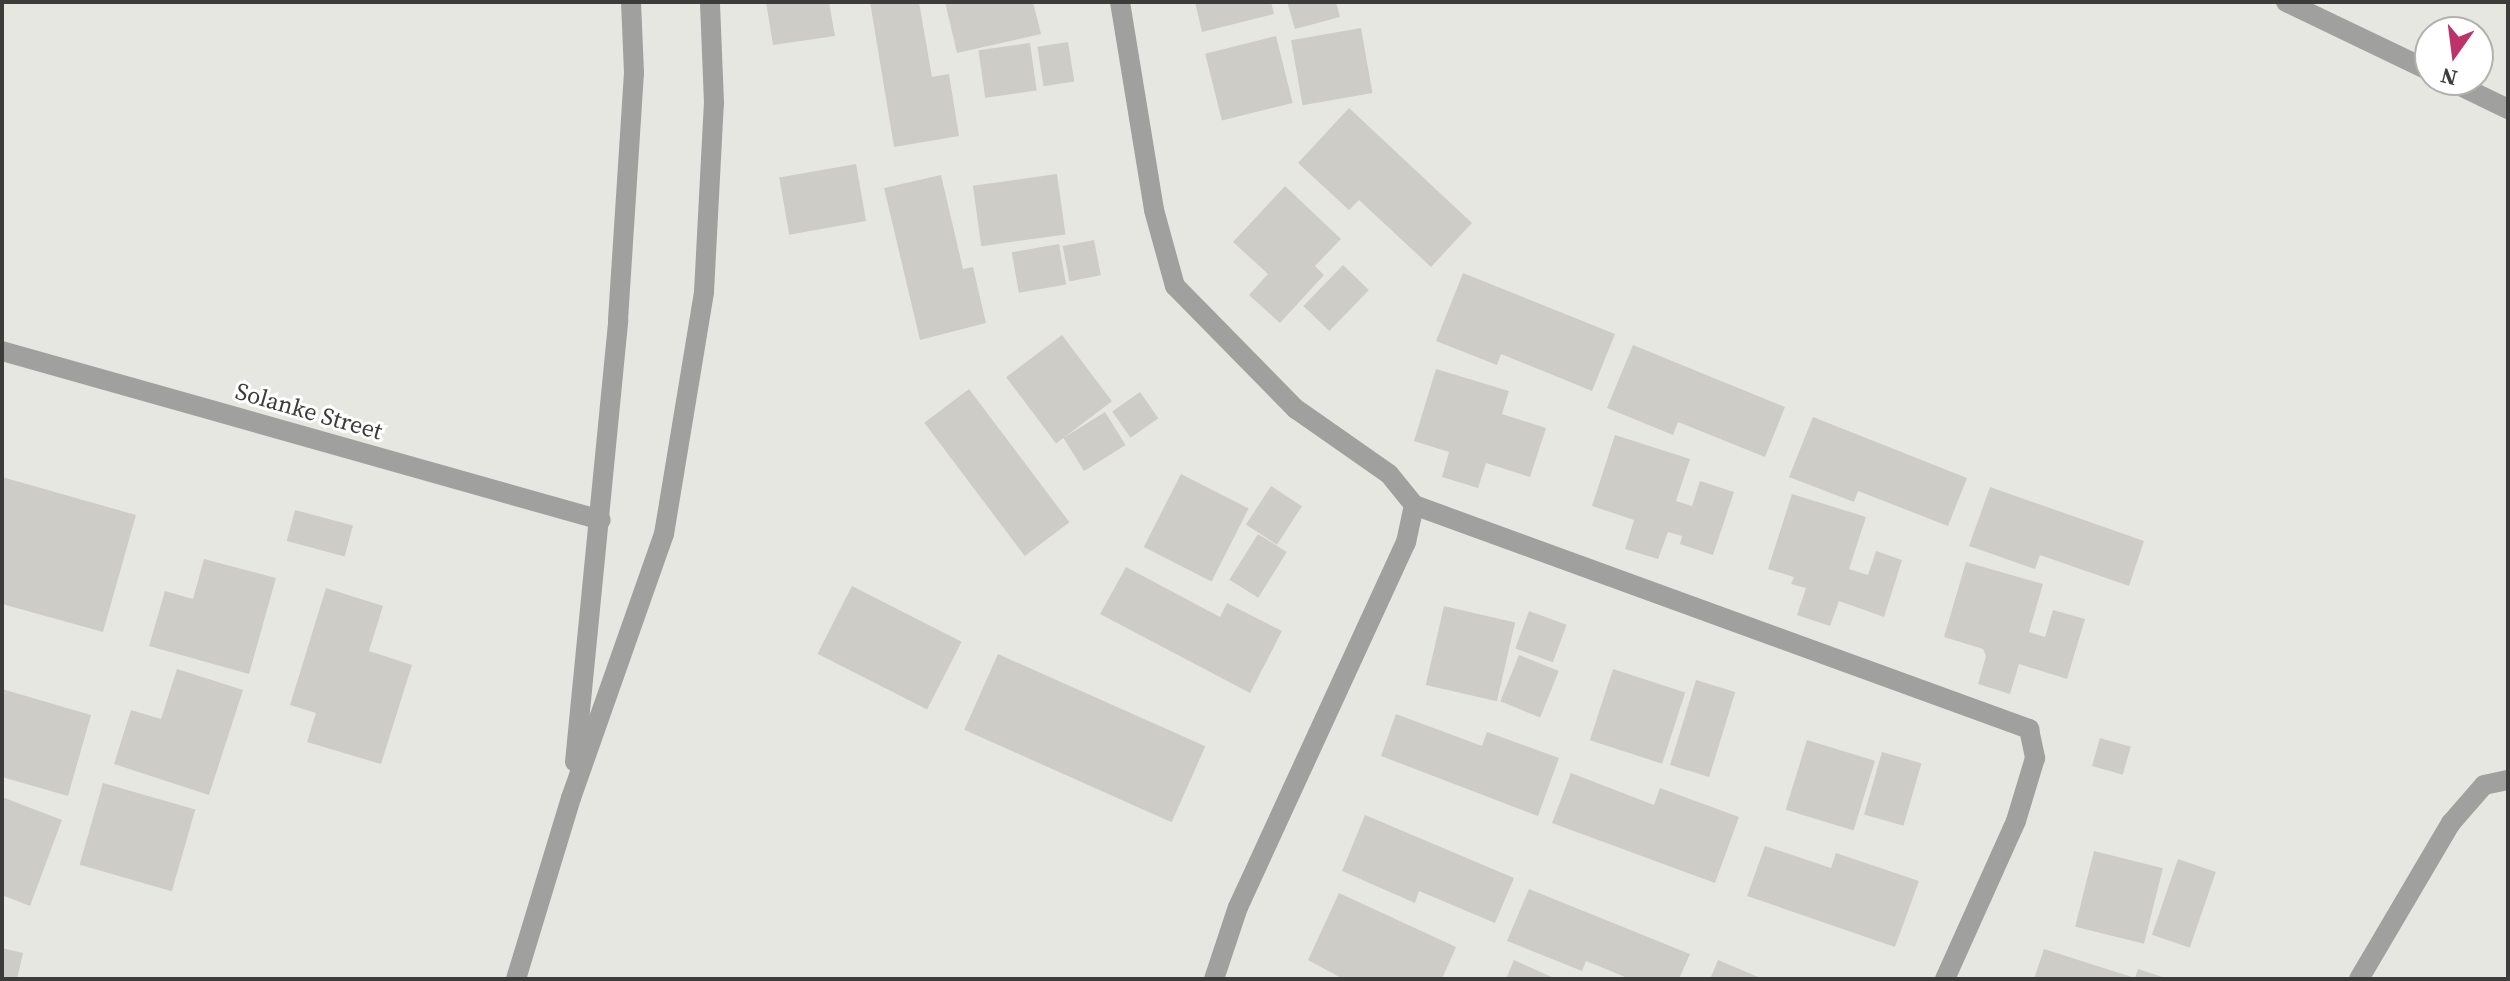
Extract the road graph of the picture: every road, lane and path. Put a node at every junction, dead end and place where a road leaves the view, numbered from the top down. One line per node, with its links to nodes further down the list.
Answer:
1 (631, 2): 10 (street)
2 (710, 2): 12 (street)
3 (1120, 2): 9 (street)
4 (2286, 2): 5 (street)
5 (2414, 63)
6 (2481, 96): 7 (street)
7 (2508, 109)
8 (2, 351): 10 (street, Solanke Street)
9 (1414, 505): 14 (street); 15 (street)
10 (601, 520): 12 (street)
11 (2508, 780): 16 (street)
12 (571, 798): 13 (street)
13 (516, 979)
14 (1214, 979)
15 (1945, 979)
16 (2359, 979)

